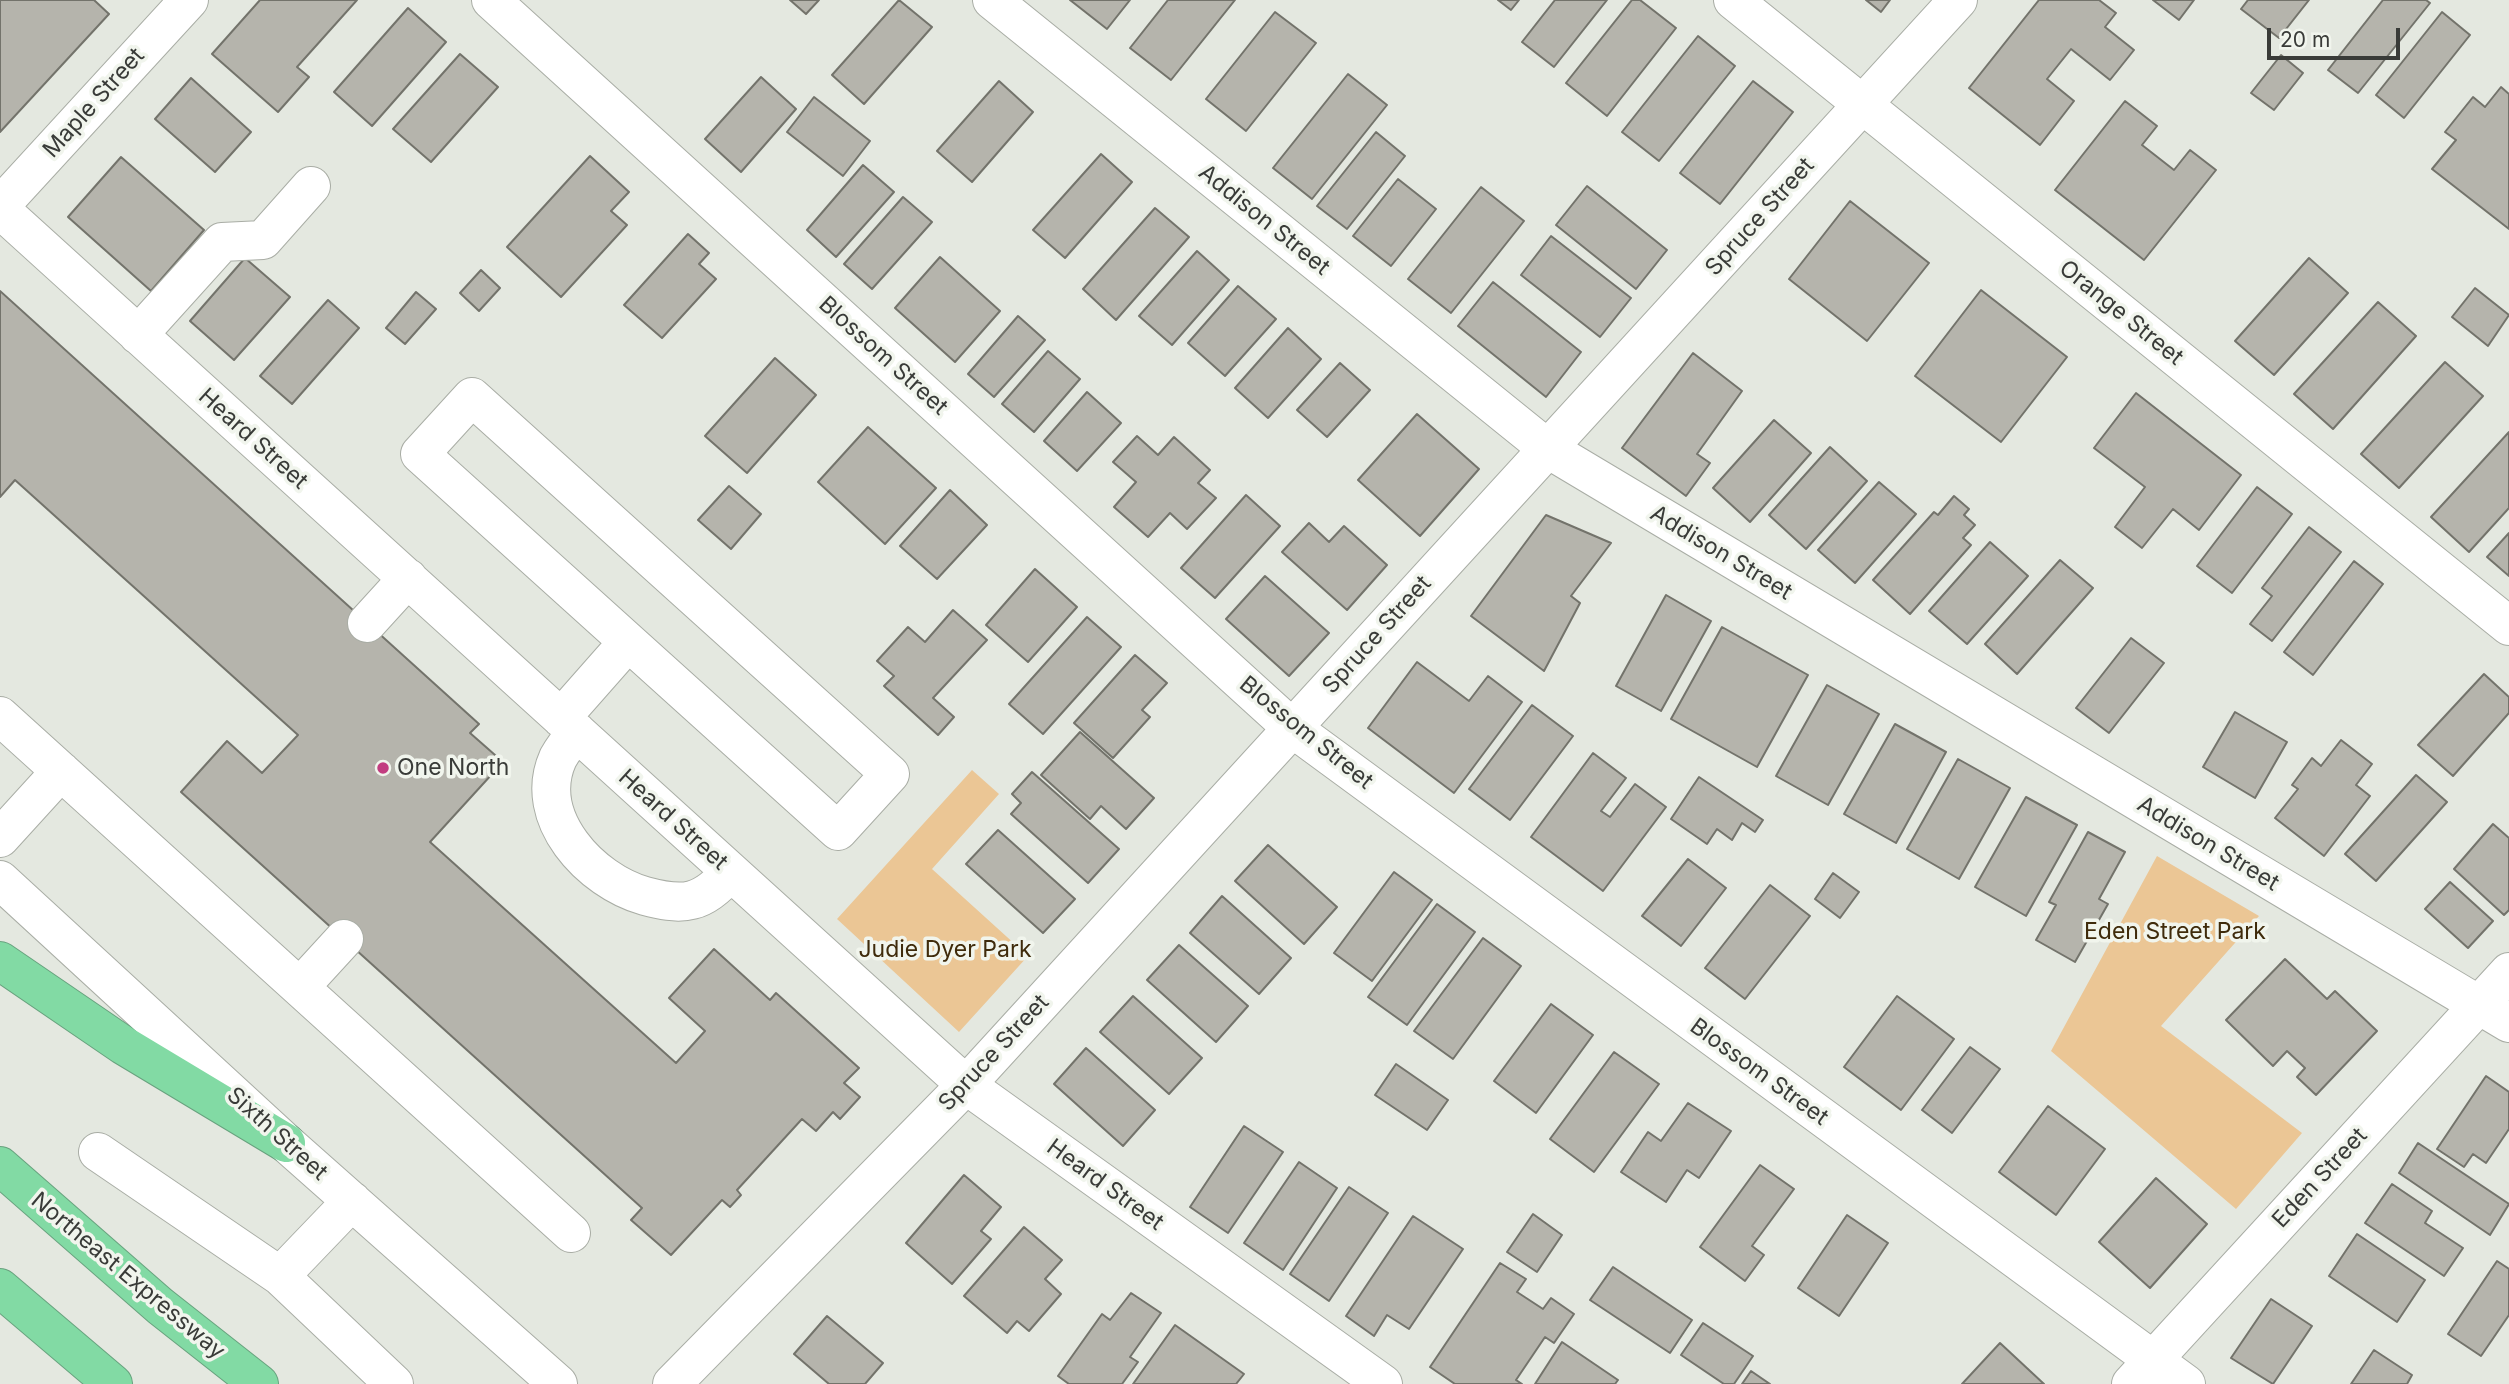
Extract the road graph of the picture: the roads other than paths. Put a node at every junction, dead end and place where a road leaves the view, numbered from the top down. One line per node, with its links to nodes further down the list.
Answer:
1 (189, 0): 8 (street, Maple Street)
2 (491, 0): 17 (street, Blossom Street)
3 (992, 0): 10 (street, Addison Street)
4 (1733, 0): 6 (street, Orange Street)
5 (1958, 0): 6 (street, Spruce Street)
6 (1863, 104): 10 (street, Spruce Street); 13 (street, Orange Street)
7 (311, 186): 9 (street)
8 (0, 208): 9 (street, Heard Street)
9 (138, 335): 11 (street, Heard Street)
10 (1548, 449): 17 (street, Spruce Street); 26 (street, Addison Street)
11 (408, 578): 12 (street); 16 (street, Heard Street)
12 (367, 623)
13 (2509, 626)
14 (628, 642): 14 (street); 16 (street)
15 (0, 716): 18 (street)
16 (569, 725): 20 (street, Heard Street); 20 (street)
17 (1292, 728): 27 (street, Spruce Street); 35 (street, Blossom Street)
18 (61, 771): 19 (street); 25 (street)
19 (0, 838)
20 (730, 872): 27 (street, Heard Street)
21 (0, 880): 28 (street, Sixth Street)
22 (344, 939): 25 (street)
23 (0, 961): 28 (highway)
24 (2509, 972): 26 (street, Eden Street)
25 (300, 987): 32 (street)
26 (2495, 1013): 35 (street, Eden Street)
27 (966, 1085): 40 (street, Spruce Street); 41 (street, Heard Street)
28 (286, 1143): 31 (street, Sixth Street)
29 (98, 1152): 33 (street)
30 (0, 1166): 37 (highway, Northeast Expressway)
31 (352, 1201): 33 (street); 39 (street, Sixth Street)
32 (571, 1233)
33 (280, 1276): 38 (street)
34 (0, 1287): 36 (highway)
35 (2142, 1372): 42 (street, Blossom Street)
36 (113, 1384)
37 (259, 1384)
38 (394, 1384)
39 (558, 1384)
40 (672, 1384)
41 (1383, 1384)
42 (2186, 1384)

